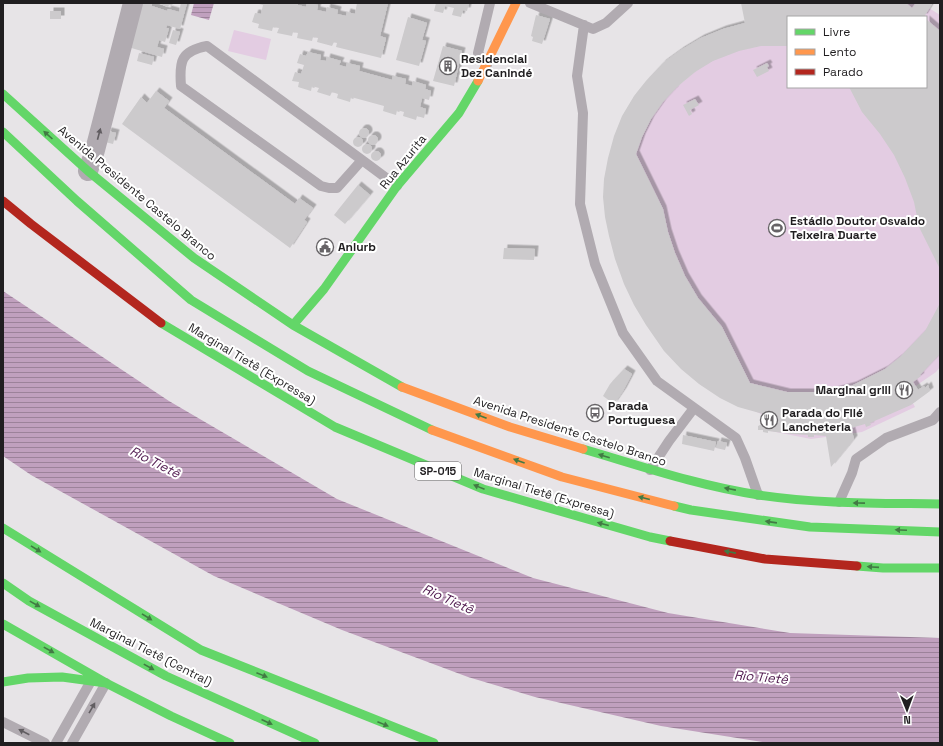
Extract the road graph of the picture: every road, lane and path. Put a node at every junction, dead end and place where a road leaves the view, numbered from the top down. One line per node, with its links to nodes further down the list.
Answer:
1 (133, 3): 11 (street, one-way to 1)
2 (490, 3): 7 (lane)
3 (516, 3): 7 (main road, Rua Azurita)
4 (530, 3): 6 (lane)
5 (628, 3): 6 (lane)
6 (584, 25): 15 (lane)
7 (487, 65): 12 (main road, Rua Azurita)
8 (3, 94): 11 (main road, Avenida Presidente Castelo Branco, one-way to 8)
9 (3, 132): 22 (main road, one-way to 9)
10 (362, 160): 10 (lane); 12 (lane)
11 (88, 171): 14 (main road, Avenida Presidente Castelo Branco)
12 (397, 186): 14 (main road, Rua Azurita)
13 (3, 201): 23 (main road, Marginal Tietê (Expressa) / SP-015, one-way to 13)
14 (293, 325): 17 (main road, Avenida Presidente Castelo Branco, one-way to 14)
15 (694, 408): 17 (lane); 18 (lane)
16 (940, 412): 19 (lane)
17 (650, 470): 18 (main road, Avenida Presidente Castelo Branco, one-way to 17)
18 (758, 495): 19 (main road, Avenida Presidente Castelo Branco)
19 (839, 502): 20 (main road, Avenida Presidente Castelo Branco, one-way to 19)
20 (940, 504)
21 (3, 528): 37 (main road, one-way to 37)
22 (940, 532)
23 (940, 568)
24 (3, 583): 36 (main road, Marginal Tietê (Central), one-way to 36)
25 (3, 624): 28 (main road, one-way to 28)
26 (91, 681): 27 (main road); 28 (main road); 32 (lane)
27 (3, 682)
28 (106, 683): 29 (main road); 33 (lane, one-way to 28)
29 (171, 716): 34 (main road); 35 (main road)
30 (3, 722): 31 (lane, one-way to 30)
31 (44, 743)
32 (56, 743)
33 (72, 743)
34 (207, 743)
35 (230, 743)
36 (316, 743)
37 (434, 743)

